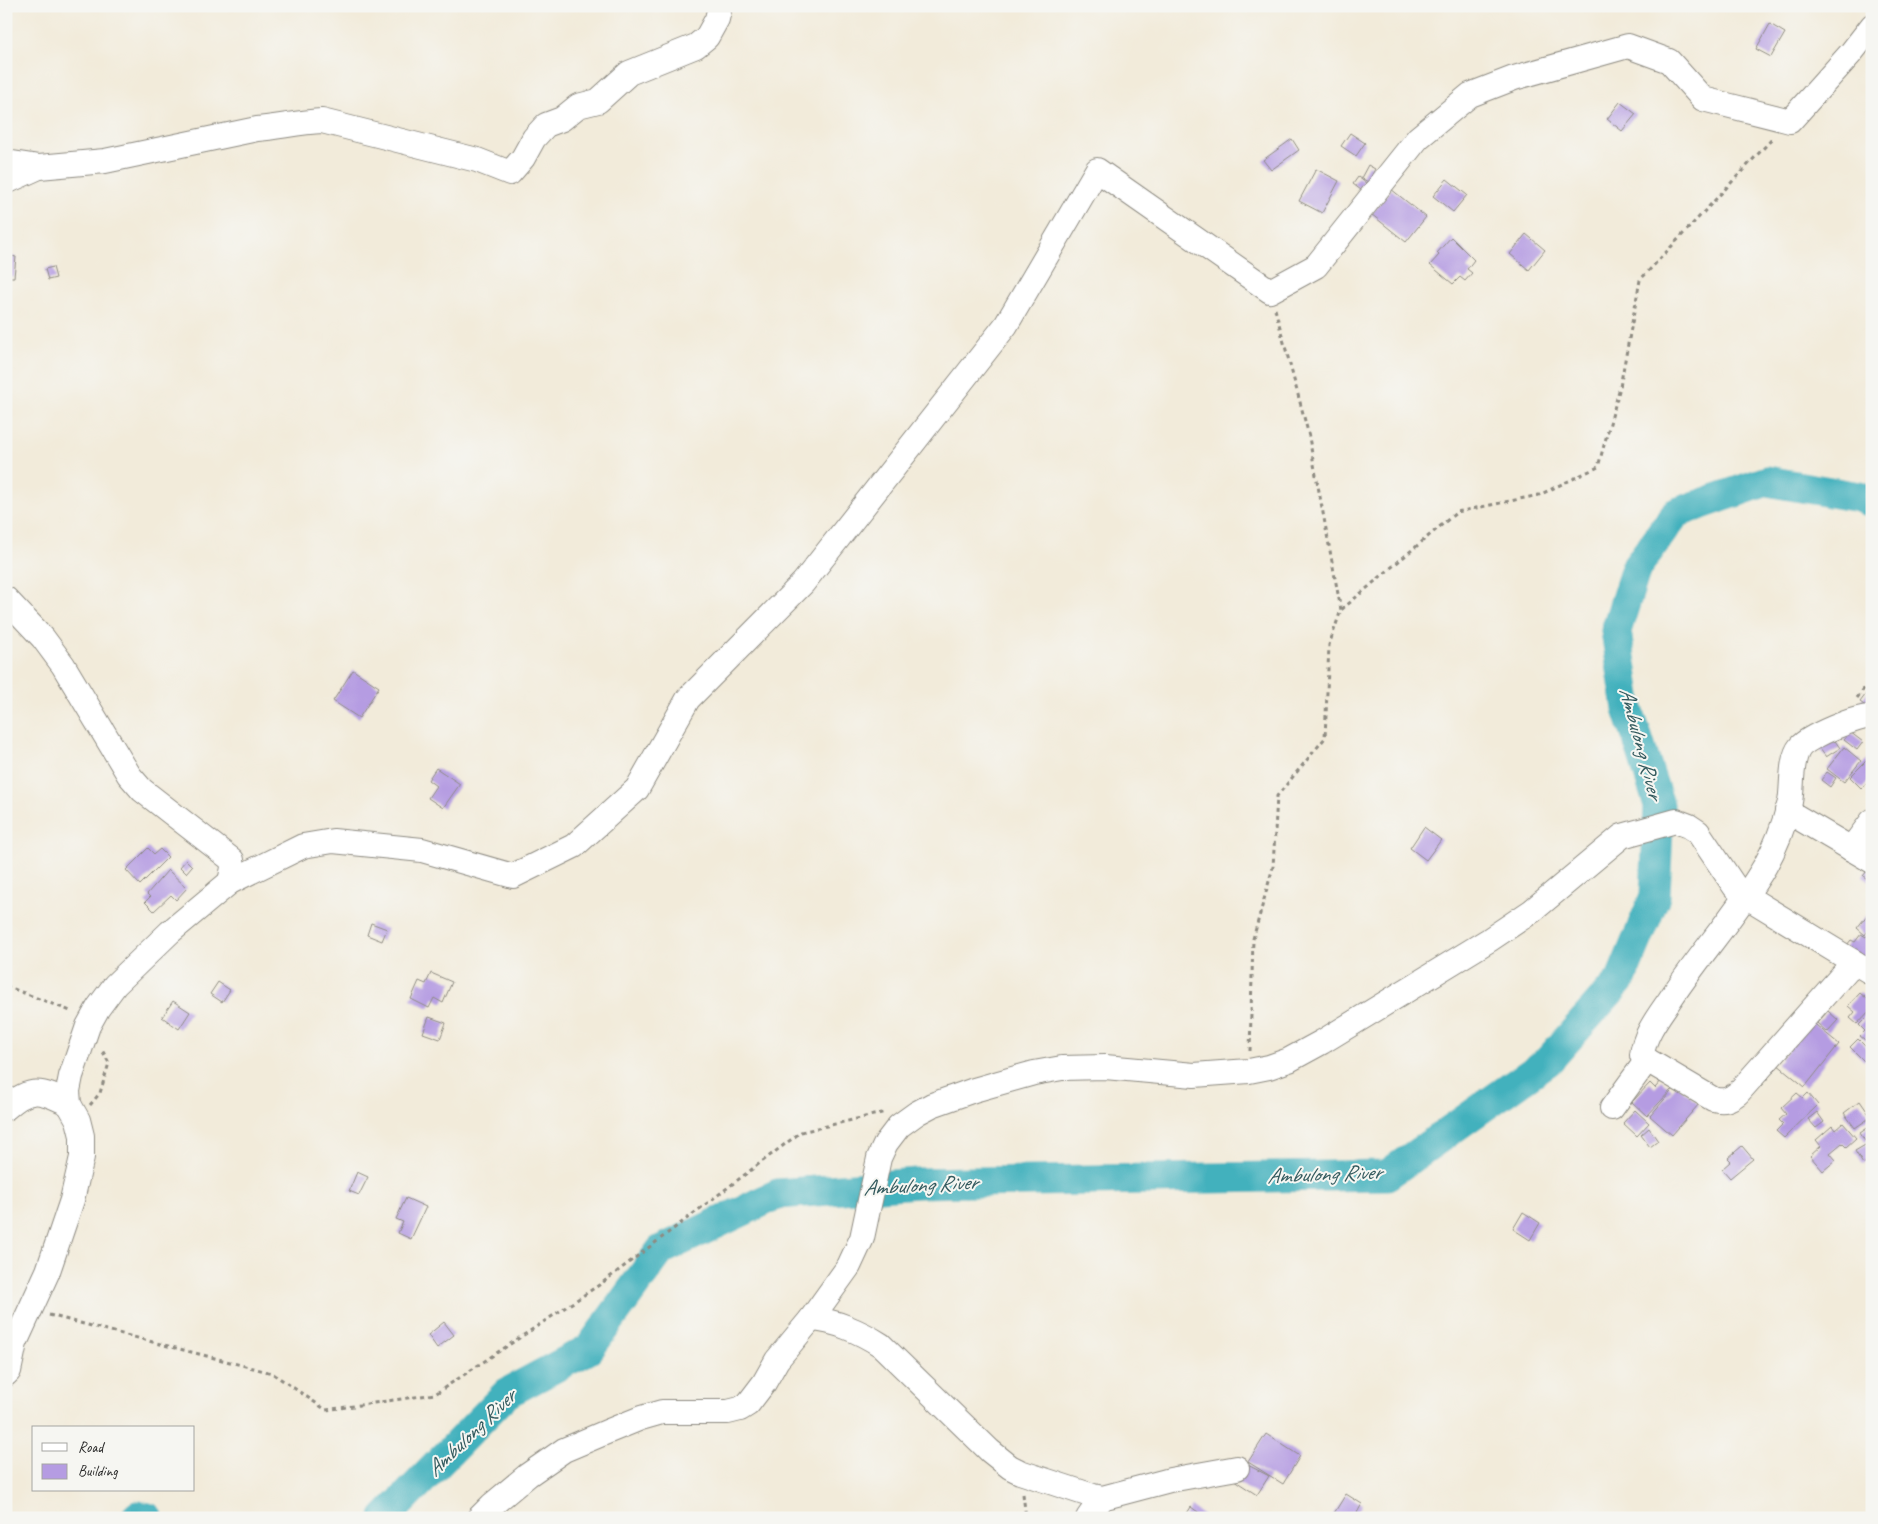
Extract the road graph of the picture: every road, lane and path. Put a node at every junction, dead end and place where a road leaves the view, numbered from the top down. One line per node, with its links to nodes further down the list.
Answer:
1 (720, 6): 5 (street)
2 (1872, 26): 3 (street)
3 (1790, 121): 7 (street); 9 (path)
4 (6, 162): 5 (street)
5 (39, 167): 6 (street)
6 (6, 182)
7 (1270, 291): 9 (path); 15 (street)
8 (6, 599): 15 (street)
9 (1341, 610): 19 (path)
10 (1872, 717): 11 (street)
11 (1787, 812): 13 (street); 16 (street)
12 (1872, 821): 13 (street)
13 (1851, 849): 14 (street)
14 (1872, 861)
15 (230, 882): 20 (street)
16 (1747, 897): 17 (street); 18 (street); 19 (street)
17 (1863, 967): 18 (street)
18 (1647, 1060): 22 (street)
19 (1249, 1071): 23 (street)
20 (69, 1104): 21 (street); 24 (street)
21 (6, 1108)
22 (1612, 1108)
23 (917, 1113): 24 (path); 25 (street)
24 (31, 1310): 26 (street)
25 (811, 1319): 28 (street); 29 (street)
26 (6, 1374)
27 (1238, 1468): 28 (street)
28 (1102, 1498): 30 (street)
29 (479, 1518)
30 (1088, 1518)

